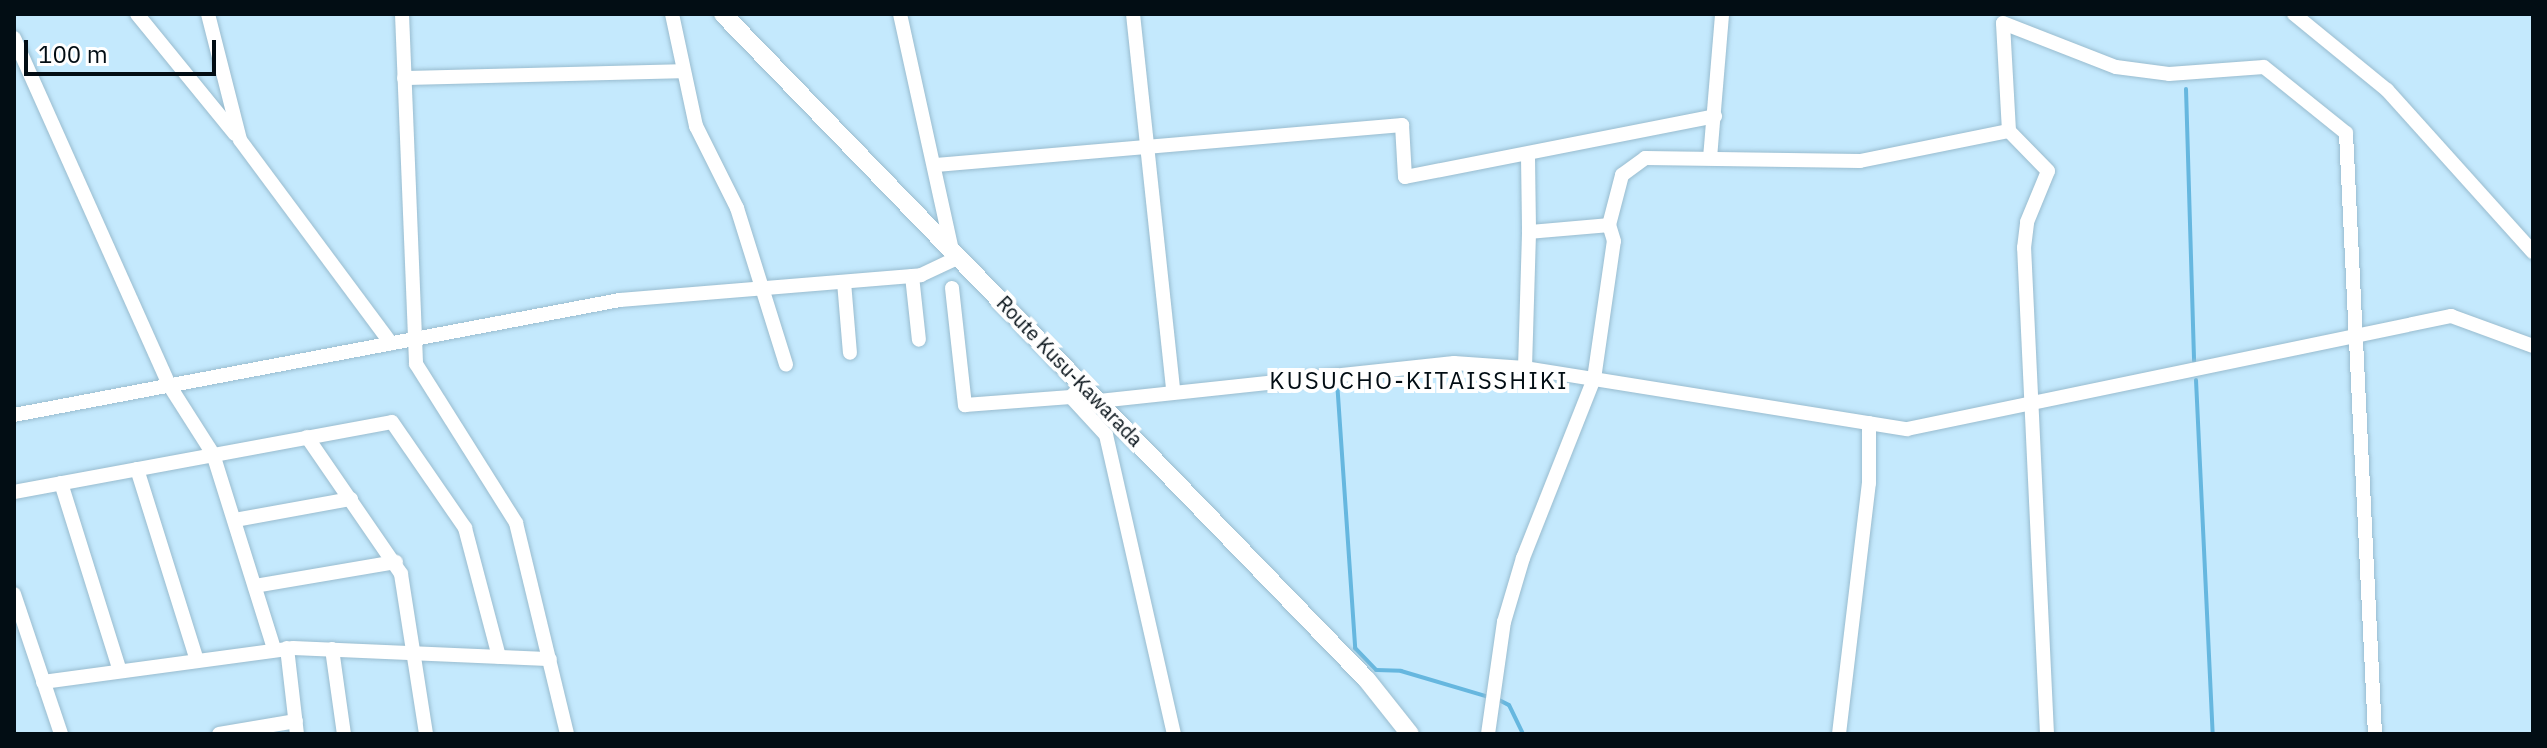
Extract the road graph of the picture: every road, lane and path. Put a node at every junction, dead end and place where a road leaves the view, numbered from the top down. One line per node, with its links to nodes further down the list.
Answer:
1 (137, 14): 16 (street)
2 (208, 14): 16 (street)
3 (402, 14): 12 (street)
4 (672, 14): 11 (street)
5 (723, 14): 25 (main road, Route Kusu-Kawarada)
6 (900, 14): 21 (street)
7 (1133, 14): 17 (street)
8 (1722, 14): 13 (street)
9 (2294, 14): 24 (street)
10 (14, 38): 39 (street)
11 (683, 71): 12 (street); 28 (street)
12 (404, 78): 31 (street)
13 (1715, 116): 15 (street); 20 (street)
14 (2009, 131): 20 (street); 30 (street); 43 (street)
15 (1640, 132): 18 (street); 19 (street)
16 (240, 140): 33 (street)
17 (1151, 151): 18 (street); 21 (street); 41 (street)
18 (1528, 157): 23 (street)
19 (1645, 158): 20 (street); 22 (street)
20 (1710, 158)
21 (936, 165): 25 (street)
22 (1609, 225): 23 (street); 38 (street)
23 (1529, 232): 37 (street)
24 (2533, 252)
25 (956, 254): 26 (street); 40 (main road, Route Kusu-Kawarada)
26 (912, 276): 27 (street); 32 (street)
27 (844, 282): 28 (street); 35 (street)
28 (761, 288): 31 (street); 36 (street)
29 (952, 288): 40 (street)
30 (2356, 335): 34 (street); 43 (street); 76 (street)
31 (413, 338): 33 (street); 61 (street)
32 (919, 340)
33 (391, 343): 39 (street)
34 (2533, 346)
35 (850, 353)
36 (786, 364)
37 (1525, 368): 38 (street); 41 (street)
38 (1594, 379): 45 (street); 73 (street)
39 (169, 385): 44 (street); 47 (street)
40 (1077, 391): 42 (main road, Route Kusu-Kawarada); 71 (street)
41 (1173, 391): 42 (street)
42 (1099, 401): 72 (main road, Route Kusu-Kawarada)
43 (2030, 404): 45 (street); 75 (street)
44 (14, 415)
45 (1869, 423): 74 (street)
46 (307, 437): 47 (street); 51 (street); 60 (street)
47 (213, 454): 48 (street); 52 (street)
48 (137, 469): 49 (street); 62 (street)
49 (61, 483): 50 (street); 63 (street)
50 (14, 492)
51 (351, 499): 52 (street); 53 (street)
52 (235, 520): 54 (street)
53 (396, 562): 54 (street); 59 (street)
54 (255, 586): 57 (street)
55 (14, 594): 56 (street)
56 (21, 640): 64 (street)
57 (281, 649): 58 (street); 62 (street); 65 (street)
58 (332, 649): 59 (street); 68 (street)
59 (414, 653): 60 (street); 69 (street)
60 (499, 657): 61 (street)
61 (550, 659): 70 (street)
62 (197, 660): 63 (street)
63 (120, 671): 64 (street)
64 (43, 682): 66 (street)
65 (297, 728): 67 (street)
66 (61, 734)
67 (219, 734)
68 (344, 734)
69 (426, 734)
70 (567, 734)
71 (1174, 734)
72 (1410, 734)
73 (1488, 734)
74 (1839, 734)
75 (2047, 734)
76 (2375, 734)

